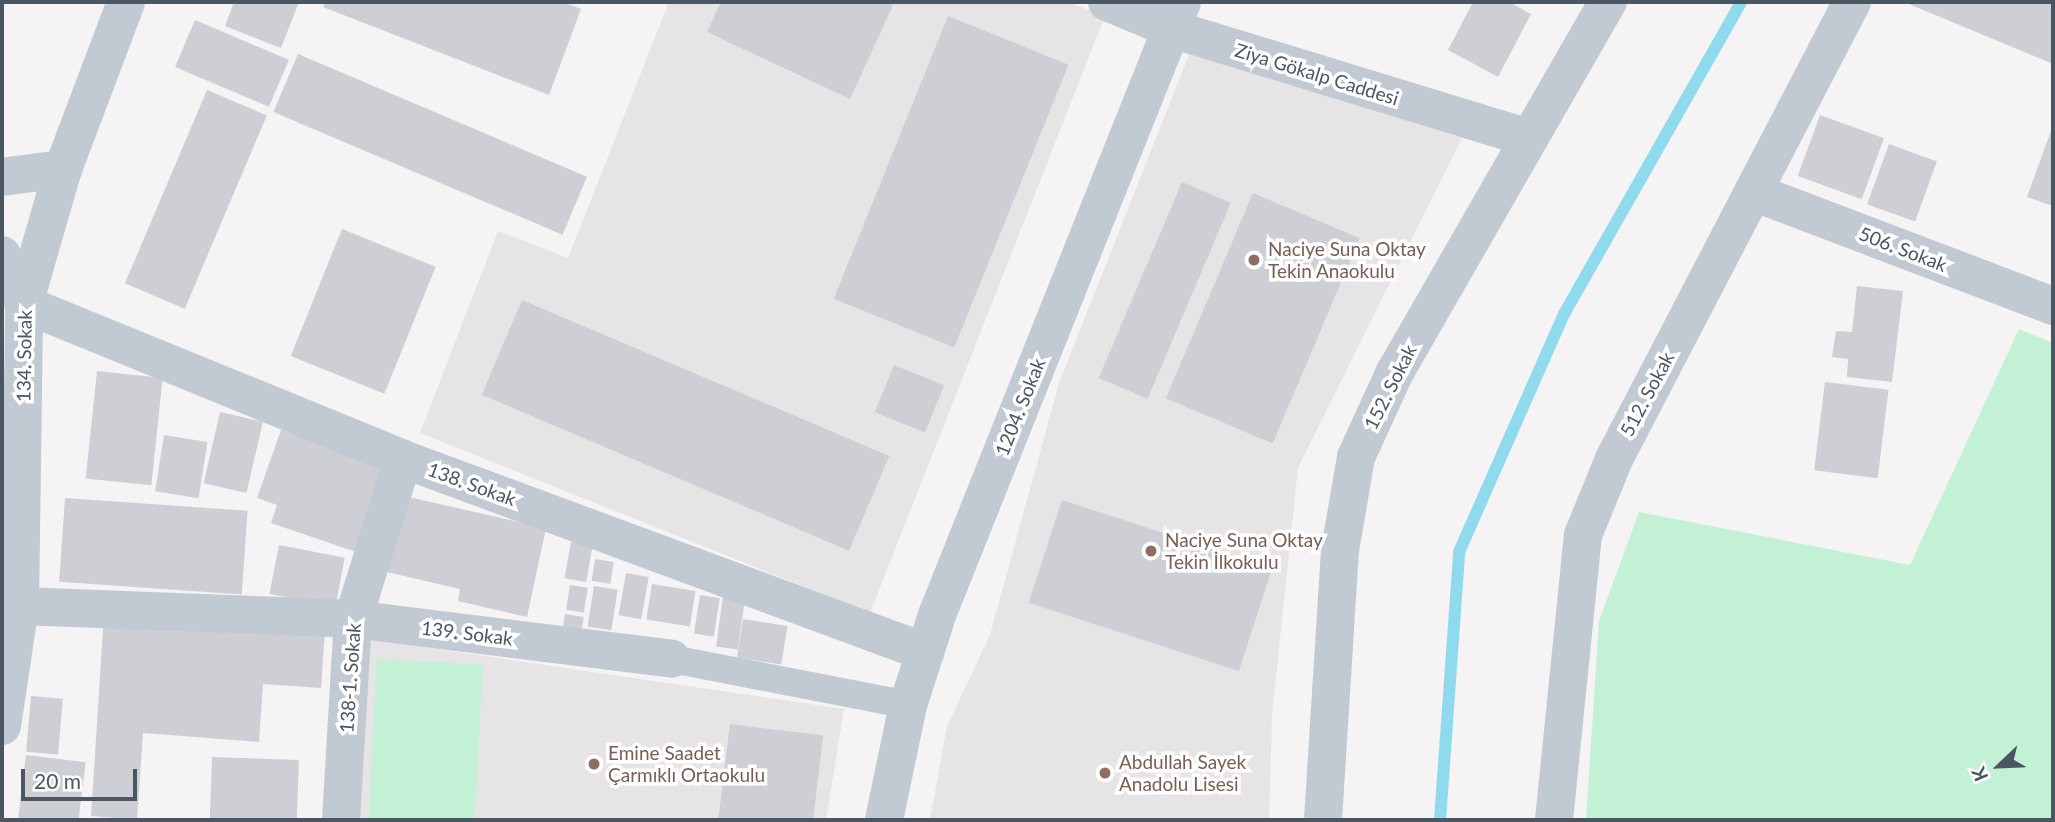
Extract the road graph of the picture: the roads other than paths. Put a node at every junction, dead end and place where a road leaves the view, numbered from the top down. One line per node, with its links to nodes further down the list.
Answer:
1 (127, 2): 7 (street, 134. Sokak)
2 (1107, 2): 5 (street, Ziya Gökalp Caddesi)
3 (1608, 2): 6 (street, 152. Sokak)
4 (1852, 2): 9 (street, 512. Sokak)
5 (1177, 15): 6 (street, Ziya Gökalp Caddesi); 17 (street, 1204. Sokak)
6 (1529, 138): 23 (street, 152. Sokak)
7 (63, 169): 8 (street); 11 (street, 134. Sokak)
8 (2, 177)
9 (1752, 192): 12 (street, 506. Sokak); 24 (street, 512. Sokak)
10 (2, 255): 11 (street)
11 (24, 304): 13 (street, 138. Sokak); 14 (street, 134. Sokak)
12 (2053, 306)
13 (403, 459): 16 (street, 138-1. Sokak); 17 (street, 138. Sokak)
14 (13, 482): 15 (street, 134. Sokak)
15 (20, 606): 16 (street, 139. Sokak); 20 (street, 134. Sokak)
16 (353, 619): 18 (street, 139. Sokak); 21 (street, 138-1. Sokak)
17 (925, 652): 19 (street, 1204. Sokak)
18 (672, 659): 19 (street, 139. Sokak)
19 (908, 705): 22 (street, 1204. Sokak)
20 (2, 726)
21 (341, 820)
22 (884, 820)
23 (1324, 820)
24 (1554, 820)

